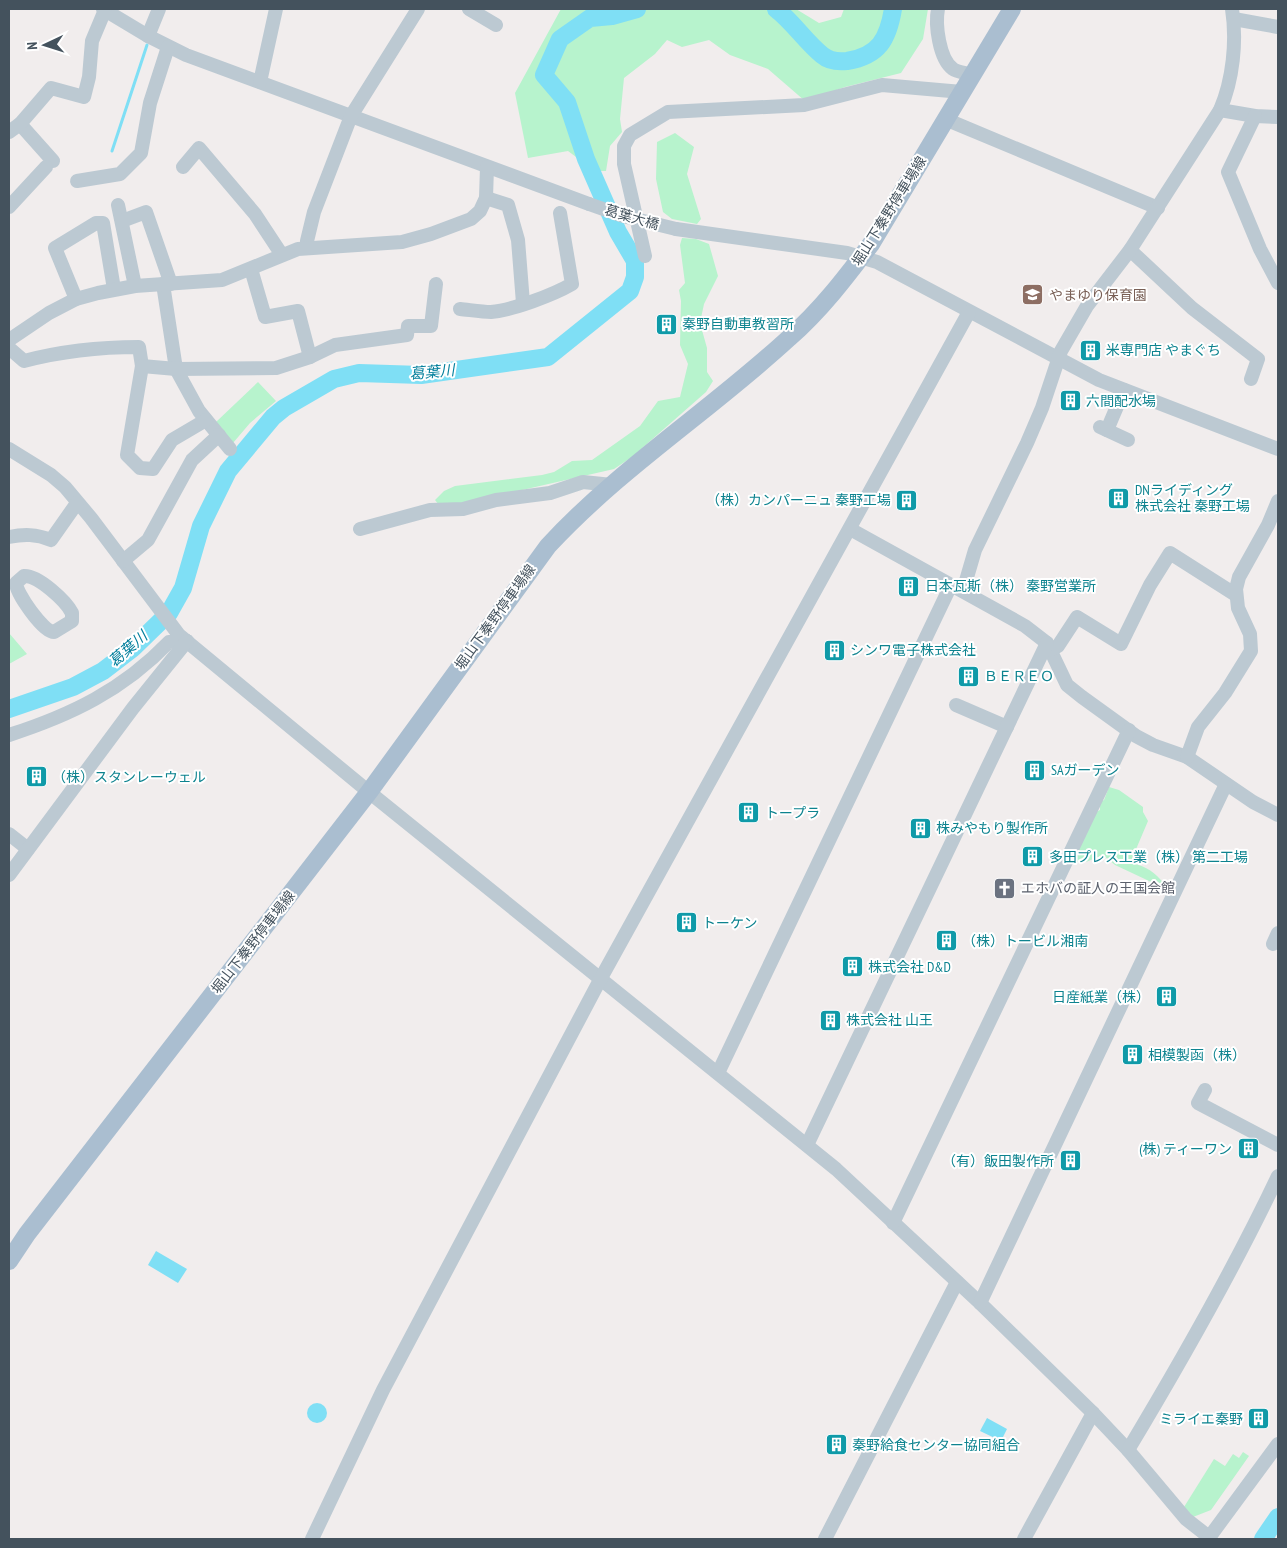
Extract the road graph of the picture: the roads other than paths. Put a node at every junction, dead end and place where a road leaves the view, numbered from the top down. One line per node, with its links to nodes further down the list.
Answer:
1 (159, 9): 11 (street)
2 (276, 9): 14 (street)
3 (418, 9): 17 (street)
4 (469, 9): 9 (street)
5 (938, 9): 13 (street)
6 (1012, 9): 13 (main road, 堀山下秦野停車場線)
7 (104, 10): 11 (street, 葛葉大橋); 21 (street)
8 (1233, 14): 10 (street); 16 (street)
9 (496, 25)
10 (1278, 27)
11 (148, 36): 12 (street, 葛葉大橋)
12 (168, 47): 14 (street, 葛葉大橋); 24 (street)
13 (972, 75): 15 (main road, 堀山下秦野停車場線)
14 (260, 82): 17 (street, 葛葉大橋)
15 (962, 92): 20 (main road, 堀山下秦野停車場線); 34 (street)
16 (1220, 110): 18 (street); 28 (street)
17 (351, 116): 23 (street, 葛葉大橋); 31 (street)
18 (1255, 116): 19 (street); 37 (street)
19 (1278, 117)
20 (945, 119): 28 (street); 35 (main road, 堀山下秦野停車場線)
21 (14, 128): 27 (street)
22 (183, 167): 33 (street)
23 (487, 167): 25 (street); 35 (street, 葛葉大橋, bridge)
24 (77, 181)
25 (486, 198): 31 (street); 43 (street)
26 (118, 205): 30 (street)
27 (9, 207)
28 (1158, 208): 32 (street)
29 (560, 213): 43 (street)
30 (122, 221): 38 (street); 40 (street)
31 (308, 247): 33 (street)
32 (1130, 250): 49 (street); 52 (street)
33 (282, 255): 36 (street)
34 (644, 256)
35 (862, 257): 45 (street, 葛葉大橋); 60 (main road, 堀山下秦野停車場線)
36 (251, 270): 38 (street); 48 (street)
37 (1278, 283)
38 (167, 284): 40 (street); 51 (street)
39 (436, 284): 48 (street)
40 (135, 286): 41 (street)
41 (114, 289): 42 (street); 42 (street)
42 (76, 300): 46 (street)
43 (523, 303): 44 (street)
44 (460, 309)
45 (969, 312): 49 (street, 葛葉大橋); 64 (street)
46 (9, 340)
47 (11, 355): 50 (street)
48 (310, 357): 51 (street)
49 (1060, 360): 53 (street, 葛葉大橋); 67 (street)
50 (142, 366): 51 (street); 54 (street)
51 (176, 369): 54 (street)
52 (1251, 379)
53 (1124, 390): 56 (street); 59 (street, 葛葉大橋)
54 (206, 420): 55 (street)
55 (219, 435): 58 (street); 66 (street)
56 (1128, 440)
57 (9, 449): 62 (street)
58 (230, 449)
59 (1278, 449)
60 (612, 485): 63 (street); 77 (main road, 堀山下秦野停車場線)
61 (1278, 501): 68 (street)
62 (77, 503): 65 (street); 66 (street)
63 (360, 529)
64 (850, 529): 67 (street); 82 (street)
65 (9, 537)
66 (123, 561): 69 (street)
67 (957, 588): 70 (street); 83 (street)
68 (1236, 595): 70 (street); 75 (street)
69 (183, 638): 74 (street); 77 (street); 80 (street)
70 (1049, 647): 72 (street); 73 (street)
71 (956, 704): 72 (street)
72 (1007, 728): 85 (street)
73 (1129, 730): 75 (street); 88 (street)
74 (9, 735)
75 (1187, 757): 76 (street)
76 (1226, 784): 78 (street); 91 (street)
77 (369, 792): 82 (street); 89 (main road, 堀山下秦野停車場線)
78 (1278, 815)
79 (9, 834): 80 (street)
80 (28, 849): 81 (street)
81 (9, 875)
82 (601, 978): 83 (street); 96 (street)
83 (718, 1073): 85 (street)
84 (1205, 1090): 86 (street)
85 (807, 1145): 88 (street)
86 (1278, 1145)
87 (1278, 1176): 94 (street)
88 (893, 1223): 90 (street)
89 (9, 1261)
90 (957, 1282): 91 (street); 97 (street)
91 (980, 1302): 92 (street)
92 (1092, 1413): 94 (street); 98 (street)
93 (1278, 1444): 95 (street)
94 (1128, 1450): 95 (street)
95 (1209, 1538)
96 (312, 1539)
97 (825, 1539)
98 (1024, 1539)

